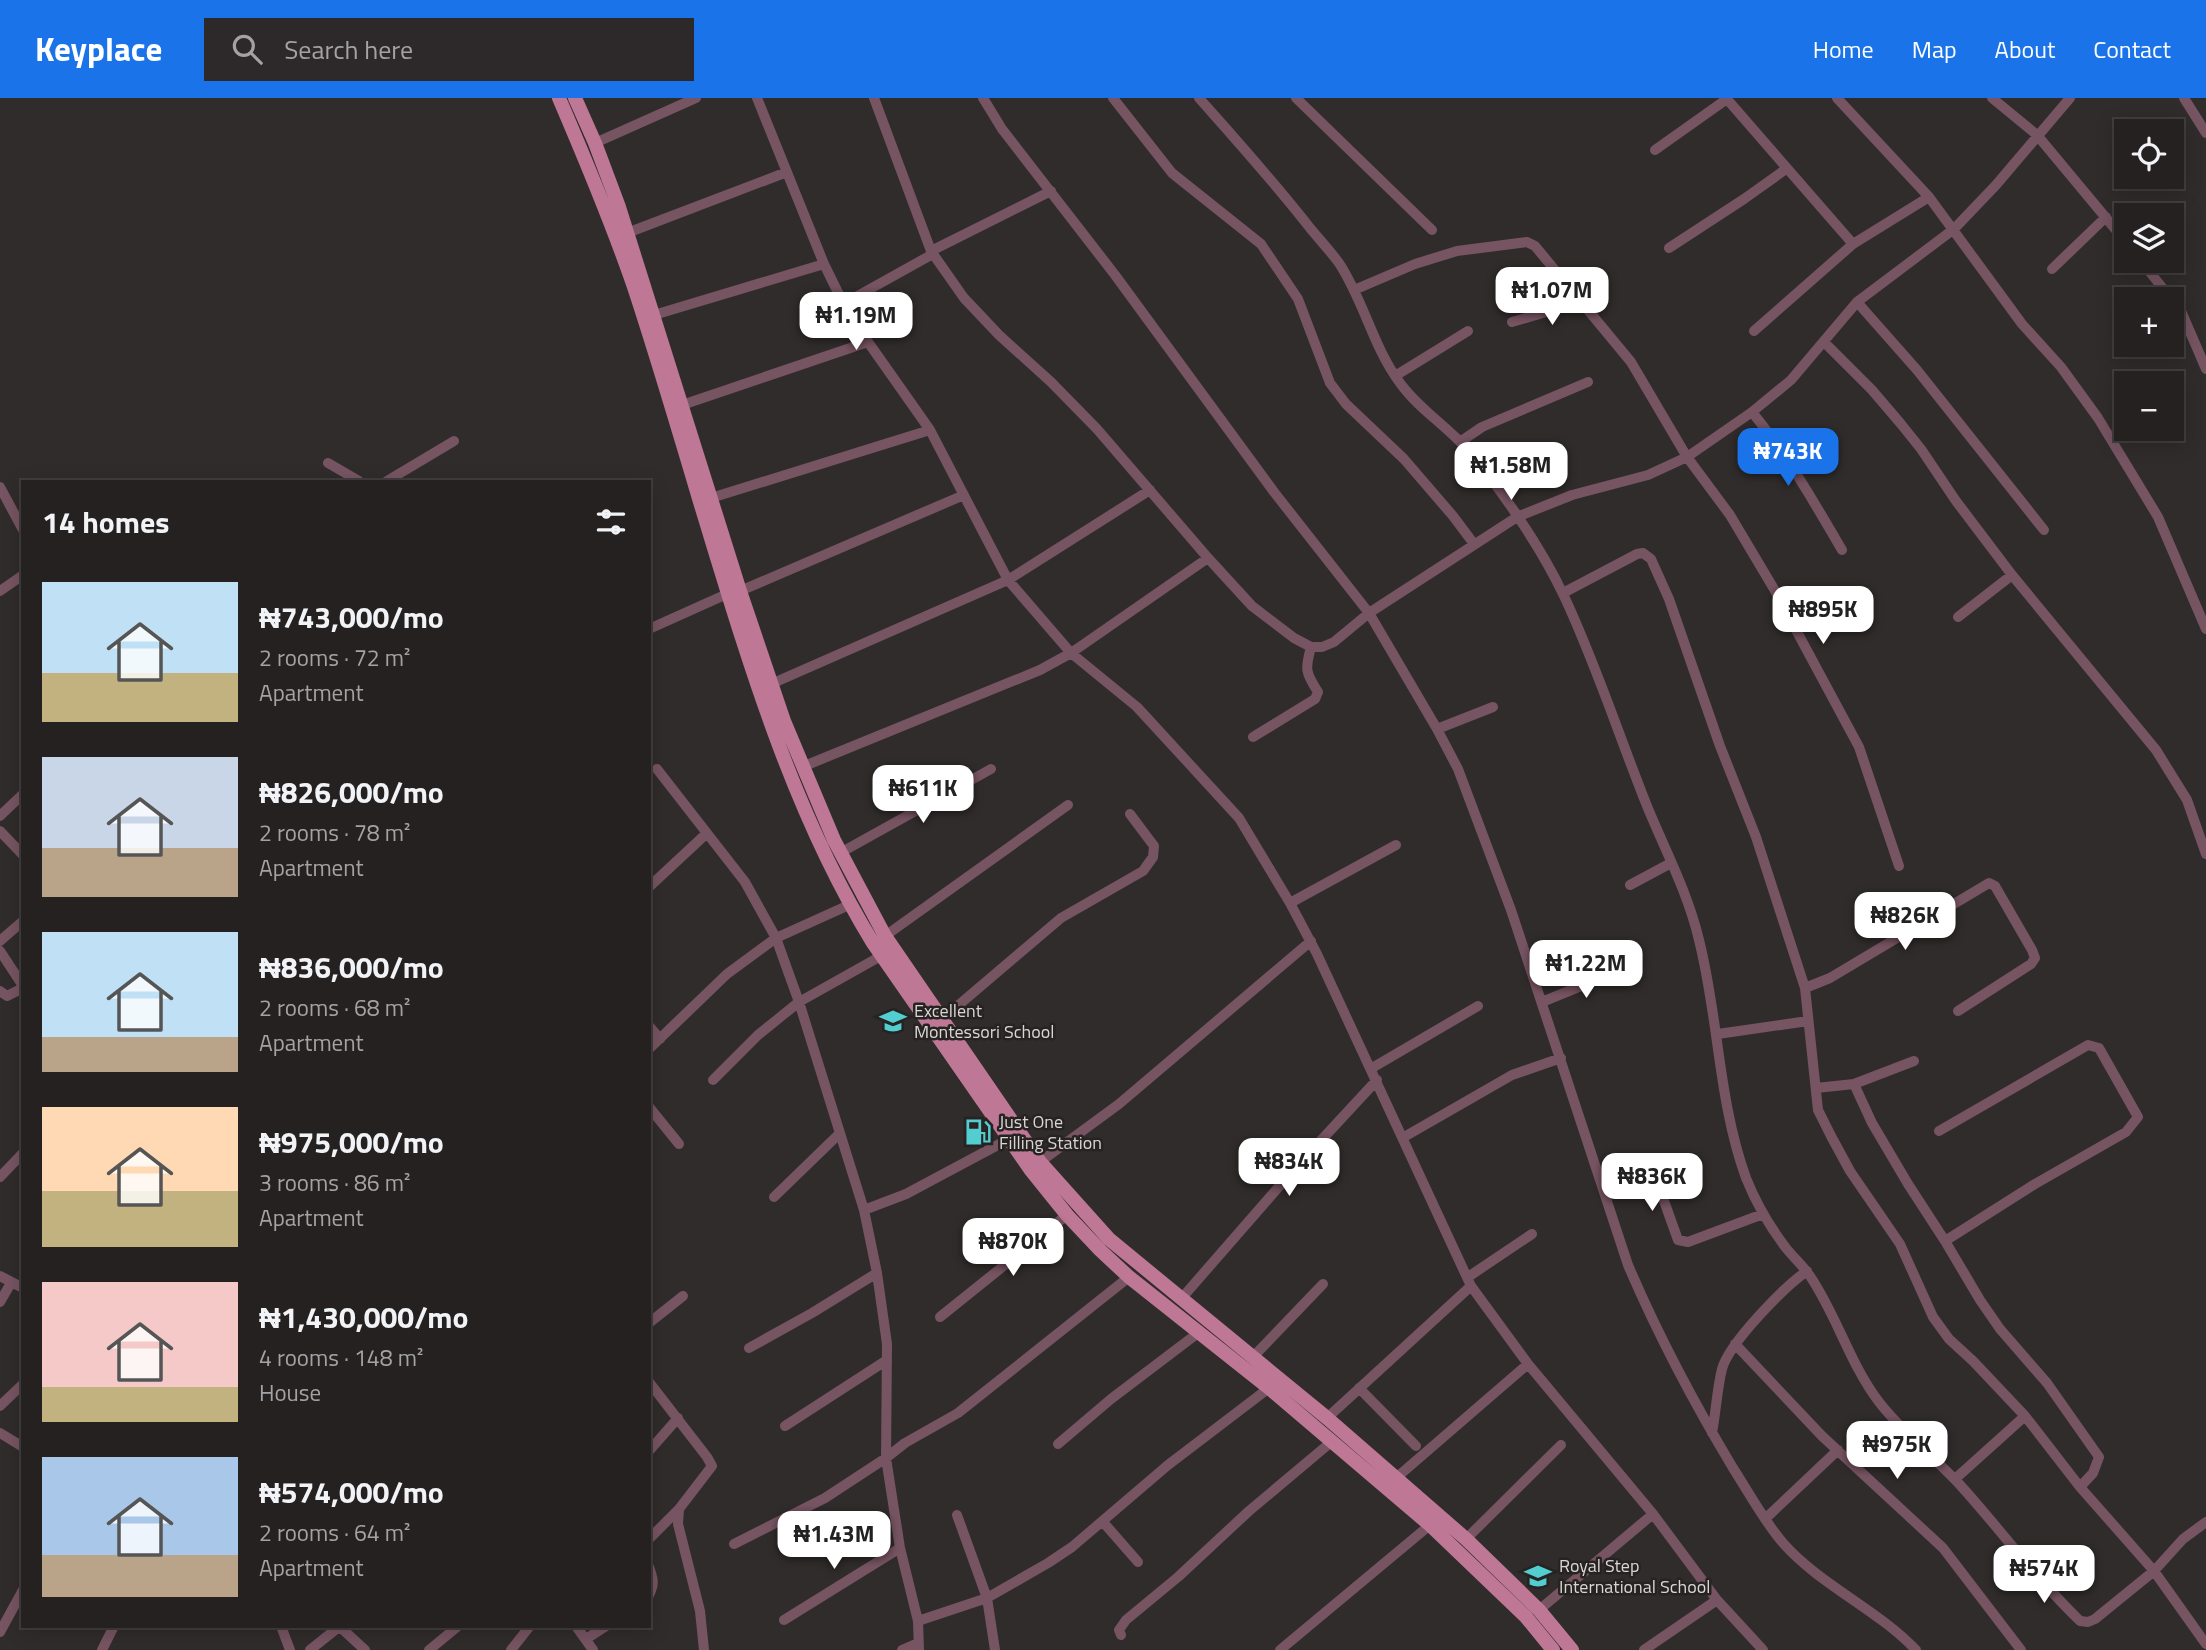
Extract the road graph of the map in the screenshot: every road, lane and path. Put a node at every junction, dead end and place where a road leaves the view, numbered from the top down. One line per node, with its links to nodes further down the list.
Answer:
1 (559, 98): 70 (main road)
2 (575, 98): 17 (main road)
3 (696, 98): 17 (street)
4 (757, 98): 20 (street)
5 (874, 98): 30 (street)
6 (983, 98): 21 (street)
7 (1113, 98): 63 (street)
8 (1199, 98): 34 (street)
9 (1838, 98): 22 (street)
10 (1992, 98): 16 (street)
11 (2070, 98): 16 (street)
12 (2184, 98): 15 (street)
13 (1299, 99): 26 (street)
14 (1726, 99): 18 (street); 19 (street)
15 (2206, 133)
16 (2037, 135): 23 (street); 25 (street)
17 (595, 143): 27 (main road)
18 (1655, 150)
19 (1786, 169): 28 (street); 29 (street)
20 (787, 172): 27 (street); 31 (street)
21 (1051, 191): 30 (street); 72 (street)
22 (1929, 197): 25 (street); 28 (street)
23 (2106, 217): 24 (street); 32 (street)
24 (2114, 227)
25 (1954, 229): 36 (street); 75 (street)
26 (1433, 230)
27 (627, 233): 38 (main road)
28 (1853, 244): 41 (street)
29 (1669, 248)
30 (932, 253): 37 (street); 57 (street)
31 (824, 264): 37 (street); 38 (street)
32 (2052, 269)
33 (2151, 273): 44 (street)
34 (1354, 290): 35 (street); 45 (street)
35 (1583, 301): 39 (street); 52 (street)
36 (1857, 302): 43 (street); 62 (street)
37 (843, 303): 42 (street)
38 (654, 315): 47 (main road)
39 (1512, 321)
40 (1468, 331): 45 (street)
41 (1754, 331)
42 (868, 342): 47 (street); 49 (street)
43 (1825, 343): 48 (street); 66 (street)
44 (2206, 369)
45 (1395, 376): 51 (street)
46 (1588, 382): 51 (street)
47 (682, 405): 59 (main road)
48 (1752, 412): 52 (street); 64 (street)
49 (929, 430): 58 (street); 59 (street)
50 (454, 441): 55 (street)
51 (1460, 442): 60 (street)
52 (1687, 457): 60 (street); 96 (street)
53 (328, 463): 54 (street)
54 (357, 480)
55 (389, 480)
56 (0, 487): 61 (street)
57 (1150, 491): 65 (street); 68 (street)
58 (964, 495): 68 (street); 70 (street)
59 (711, 498): 70 (main road)
60 (1517, 517): 63 (street); 71 (street)
61 (21, 526)
62 (2044, 530)
63 (1474, 544): 72 (street)
64 (1842, 550)
65 (1208, 558): 76 (street); 77 (street)
66 (2012, 575): 73 (street); 94 (street)
67 (21, 576): 69 (street)
68 (1008, 580): 77 (street); 78 (street)
69 (0, 591)
70 (733, 593): 74 (street); 78 (main road); 100 (main road)
71 (1563, 593): 95 (street); 111 (street)
72 (1369, 612): 76 (street); 80 (street)
73 (1958, 617)
74 (651, 628)
75 (2206, 629)
76 (1311, 647): 81 (street)
77 (1071, 653): 82 (street); 99 (street)
78 (771, 684): 82 (main road)
79 (1493, 707): 80 (street)
80 (1437, 729): 114 (street)
81 (1253, 737)
82 (802, 768): 93 (main road)
83 (657, 769): 90 (street)
84 (991, 769): 93 (street)
85 (21, 796): 88 (street)
86 (1068, 805): 102 (street)
87 (1130, 814): 117 (street)
88 (0, 816)
89 (0, 831): 92 (street)
90 (706, 834): 97 (street); 103 (street)
91 (1396, 845): 99 (street)
92 (21, 853)
93 (840, 853): 102 (main road)
94 (2206, 854)
95 (1671, 863): 98 (street); 120 (street)
96 (1899, 866)
97 (651, 885)
98 (1630, 885)
99 (1290, 903): 105 (street)
100 (849, 905): 103 (street); 107 (main road)
101 (21, 923): 104 (street)
102 (885, 936): 117 (main road)
103 (776, 938): 113 (street); 121 (street)
104 (0, 941)
105 (1311, 941): 125 (street); 138 (street)
106 (0, 951): 109 (street)
107 (881, 956): 113 (street); 134 (main road)
108 (1620, 970): 114 (street)
109 (21, 984)
110 (21, 988): 112 (street)
111 (1805, 988): 116 (street); 118 (street)
112 (0, 991)
113 (799, 1002): 126 (street); 132 (street)
114 (1542, 1002): 123 (street)
115 (1478, 1006): 125 (street)
116 (1958, 1011)
117 (941, 1020): 138 (main road)
118 (1808, 1021): 120 (street); 129 (street)
119 (651, 1029): 121 (street)
120 (1717, 1034): 142 (street)
121 (660, 1040): 122 (street)
122 (651, 1047)
123 (1561, 1058): 133 (street); 175 (street)
124 (1913, 1061): 128 (street)
125 (1371, 1068): 127 (street)
126 (713, 1080)
127 (1377, 1080): 133 (street); 155 (street)
128 (1854, 1084): 129 (street); 145 (street)
129 (1816, 1088): 170 (street)
130 (651, 1109): 135 (street)
131 (1939, 1131): 145 (street)
132 (839, 1134): 140 (street); 141 (street)
133 (1404, 1137): 150 (street)
134 (1009, 1139): 141 (street); 143 (main road)
135 (679, 1144)
136 (21, 1155): 139 (street)
137 (1649, 1159): 142 (street)
138 (1040, 1162): 155 (main road)
139 (0, 1177)
140 (774, 1197)
141 (864, 1210): 147 (street)
142 (1763, 1214): 146 (street)
143 (1067, 1215): 149 (main road); 157 (street)
144 (1532, 1234): 150 (street)
145 (1945, 1241): 186 (street)
146 (1807, 1271): 160 (street); 185 (street)
147 (877, 1273): 161 (street); 163 (street)
148 (0, 1276): 151 (street)
149 (1129, 1277): 159 (main road); 183 (street)
150 (1470, 1282): 164 (street); 168 (street)
151 (11, 1283): 153 (street); 156 (street)
152 (1323, 1284): 162 (street)
153 (21, 1287)
154 (683, 1296): 158 (street)
155 (1181, 1299): 162 (main road)
156 (0, 1302)
157 (940, 1317)
158 (651, 1321)
159 (1198, 1334): 167 (main road); 177 (street)
160 (1735, 1344): 175 (street); 182 (street)
161 (749, 1348)
162 (1253, 1357): 172 (main road)
163 (887, 1360): 173 (street); 183 (street)
164 (1528, 1364): 184 (street); 188 (street)
165 (651, 1384): 171 (street)
166 (21, 1386): 169 (street)
167 (1269, 1388): 176 (main road); 191 (street)
168 (1359, 1388): 172 (street); 180 (street)
169 (0, 1406)
170 (2025, 1416): 185 (street); 186 (street)
171 (678, 1418): 181 (street); 187 (street)
172 (1327, 1418): 184 (main road)
173 (785, 1426)
174 (0, 1433): 179 (street)
175 (1712, 1433): 190 (street)
176 (1330, 1443): 193 (main road); 217 (street)
177 (1058, 1444)
178 (1561, 1445): 195 (street)
179 (21, 1446)
180 (1416, 1446)
181 (651, 1449)
182 (1838, 1450): 190 (street); 237 (street)
183 (886, 1458): 196 (street); 197 (street)
184 (1396, 1478): 195 (main road)
185 (1955, 1479): 199 (street)
186 (2080, 1487): 199 (street)
187 (679, 1509): 194 (street); 230 (street)
188 (1653, 1514): 204 (street); 205 (street)
189 (957, 1515): 203 (street)
190 (1765, 1518): 220 (street)
191 (1103, 1522): 198 (street); 203 (street)
192 (2206, 1522): 199 (street)
193 (1430, 1525): 222 (main road); 233 (street)
194 (651, 1537)
195 (1466, 1539): 205 (main road)
196 (734, 1544)
197 (900, 1548): 206 (street); 207 (street)
198 (1138, 1562)
199 (2154, 1571): 221 (street)
200 (651, 1572): 201 (street)
201 (651, 1592)
202 (21, 1594): 216 (street)
203 (987, 1598): 207 (street); 232 (street)
204 (1717, 1600): 235 (street); 236 (street)
205 (1539, 1610): 234 (main road)
206 (784, 1620)
207 (918, 1620): 219 (street)
208 (113, 1628): 223 (street)
209 (282, 1628): 224 (street)
210 (338, 1628): 225 (street)
211 (342, 1628): 226 (street)
212 (456, 1628): 227 (street)
213 (528, 1628): 228 (street)
214 (578, 1628): 218 (street)
215 (603, 1628): 218 (street)
216 (0, 1632)
217 (1121, 1635)
218 (586, 1639): 229 (street)
219 (918, 1646): 231 (street)
220 (1910, 1648)
221 (2206, 1648)
222 (1551, 1649)
223 (102, 1650)
224 (290, 1650)
225 (310, 1650)
226 (365, 1650)
227 (429, 1650)
228 (511, 1650)
229 (593, 1650)
230 (704, 1650)
231 (902, 1650)
232 (995, 1650)
233 (1280, 1650)
234 (1572, 1650)
235 (1644, 1650)
236 (1763, 1650)
237 (2021, 1650)

